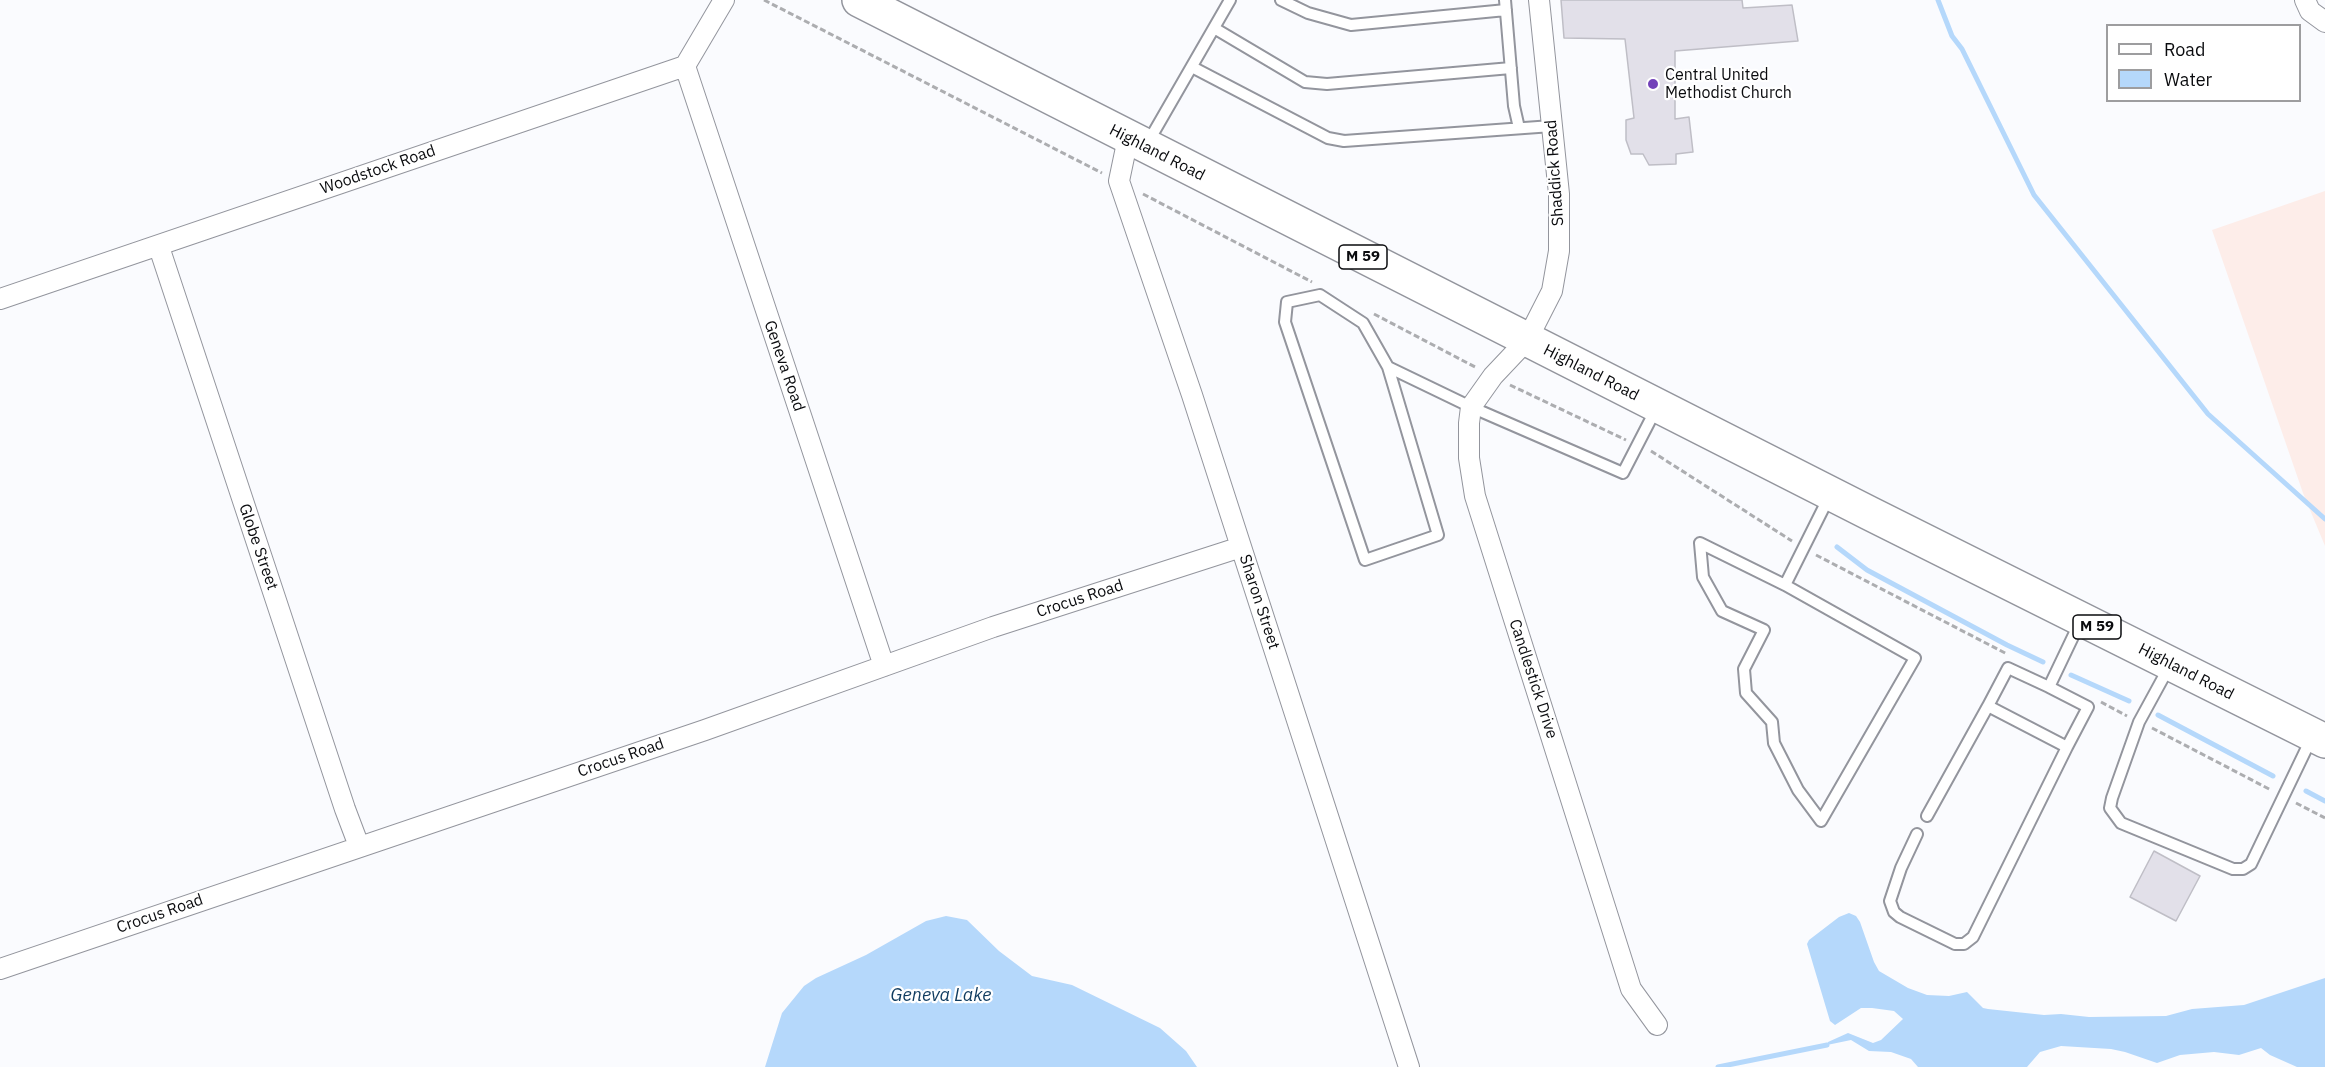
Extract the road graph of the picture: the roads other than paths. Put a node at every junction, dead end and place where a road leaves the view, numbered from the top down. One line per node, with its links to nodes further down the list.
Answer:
1 (724, 0): 10 (street)
2 (859, 0): 15 (highway, Highland Road / M 59)
3 (1230, 0): 9 (lane)
4 (1281, 0): 7 (lane)
5 (1539, 0): 13 (street, Shaddick Road)
6 (2305, 0): 8 (street)
7 (1506, 5): 12 (lane)
8 (2325, 22)
9 (1214, 28): 11 (lane); 12 (lane)
10 (685, 66): 16 (street, Woodstock Road); 27 (street, Geneva Road)
11 (1192, 67): 14 (lane); 15 (lane)
12 (1511, 68): 14 (lane)
13 (1552, 126): 14 (lane); 18 (street, Shaddick Road)
14 (1519, 128)
15 (1137, 143): 18 (highway, Highland Road / M 59); 23 (street, Sharon Street)
16 (159, 247): 17 (street, Woodstock Road); 34 (street, Globe Street)
17 (0, 299)
18 (1527, 340): 20 (highway, Highland Road / M 59); 21 (street, Candlestick Drive)
19 (1388, 366): 19 (lane); 21 (lane)
20 (1657, 406): 21 (lane); 22 (highway, Highland Road / M 59)
21 (1472, 407): 36 (street, Candlestick Drive)
22 (1830, 494): 24 (lane); 25 (highway, Highland Road / M 59)
23 (1241, 547): 27 (street, Crocus Road); 37 (street, Sharon Street)
24 (1785, 585): 24 (lane)
25 (2081, 619): 26 (highway, Highland Road / M 59); 28 (lane)
26 (2171, 664): 30 (highway, Highland Road / M 59); 30 (lane)
27 (884, 666): 34 (street, Crocus Road)
28 (2049, 687): 29 (lane); 31 (lane)
29 (1988, 706): 31 (lane); 32 (lane)
30 (2319, 738)
31 (2067, 747): 33 (lane)
32 (1927, 816)
33 (1917, 834)
34 (359, 846): 35 (street, Crocus Road)
35 (0, 969)
36 (1657, 1025)
37 (1409, 1067)

